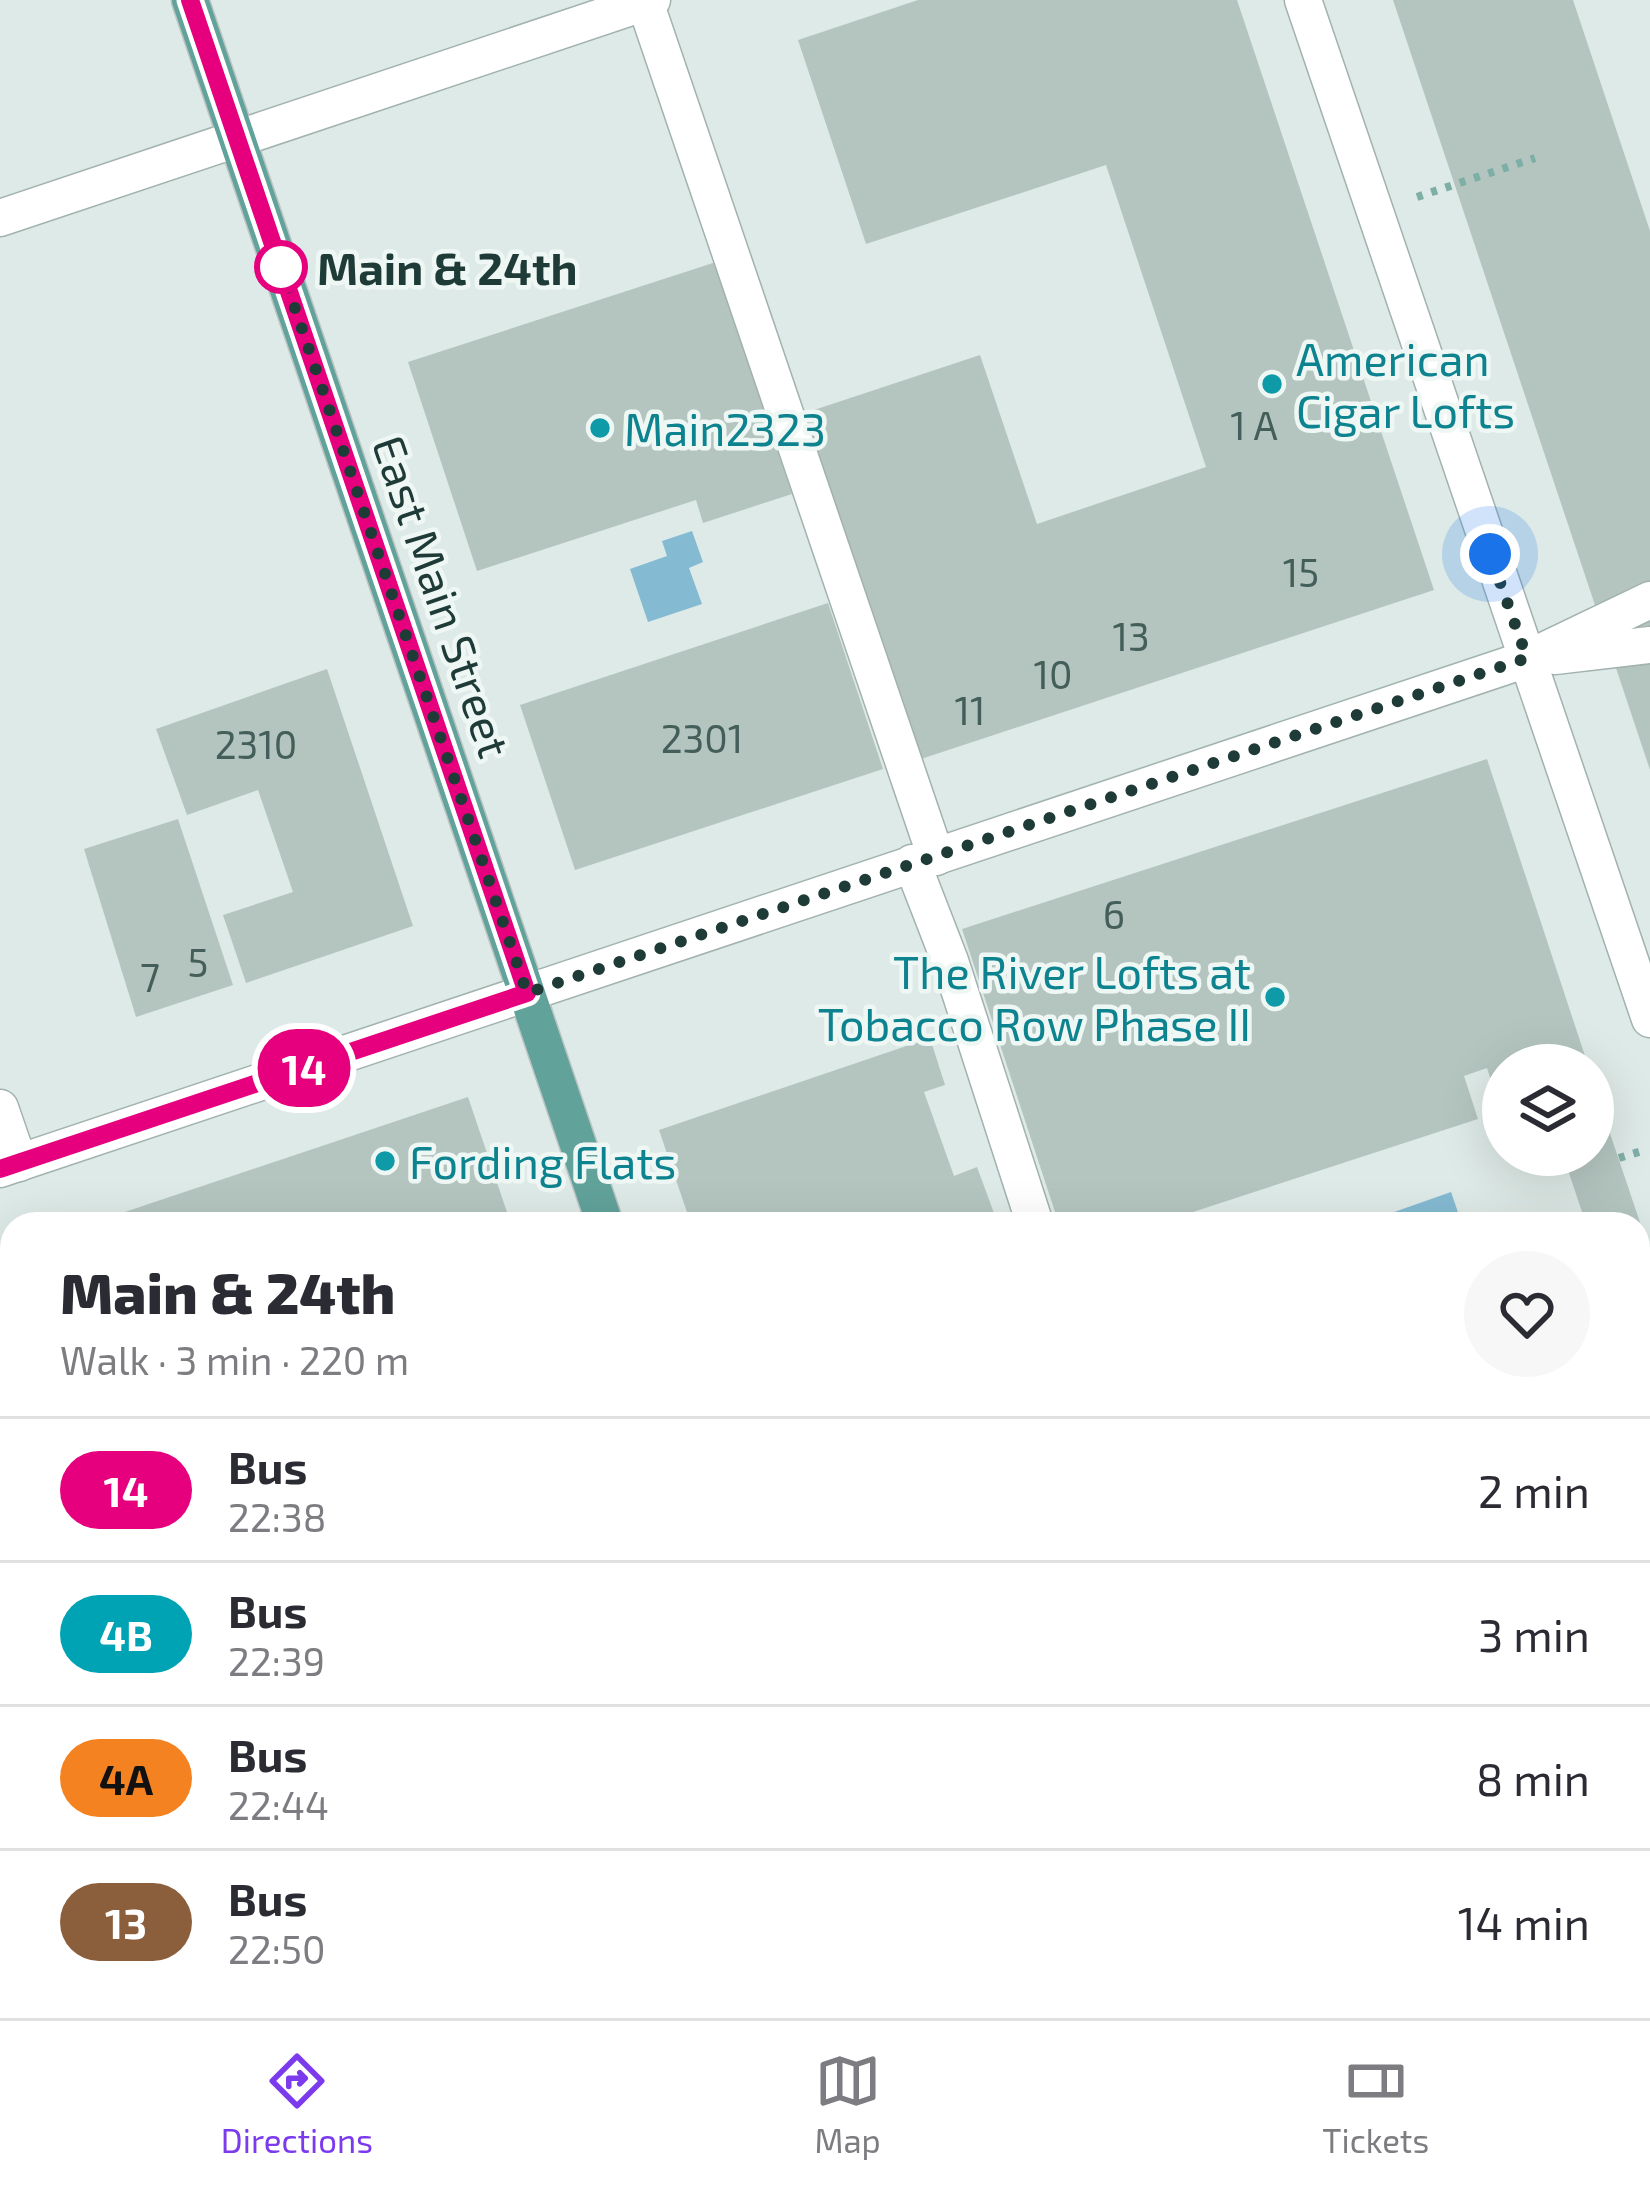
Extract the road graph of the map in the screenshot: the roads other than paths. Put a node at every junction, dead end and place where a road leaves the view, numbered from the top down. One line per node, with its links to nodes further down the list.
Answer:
1 (190, 0): 4 (main road, East Main Street)
2 (1303, 0): 8 (street)
3 (649, 1): 4 (street); 9 (street)
4 (238, 139): 5 (street); 10 (main road, East Main Street)
5 (0, 218)
6 (1650, 600): 8 (street)
7 (1650, 645): 8 (street)
8 (1527, 658): 9 (street); 11 (street)
9 (924, 860): 10 (street); 15 (street)
10 (527, 993): 13 (street); 14 (main road, East Main Street)
11 (1650, 1019)
12 (0, 1108): 13 (street)
13 (10, 1166)
14 (601, 1212)
15 (1031, 1212)

